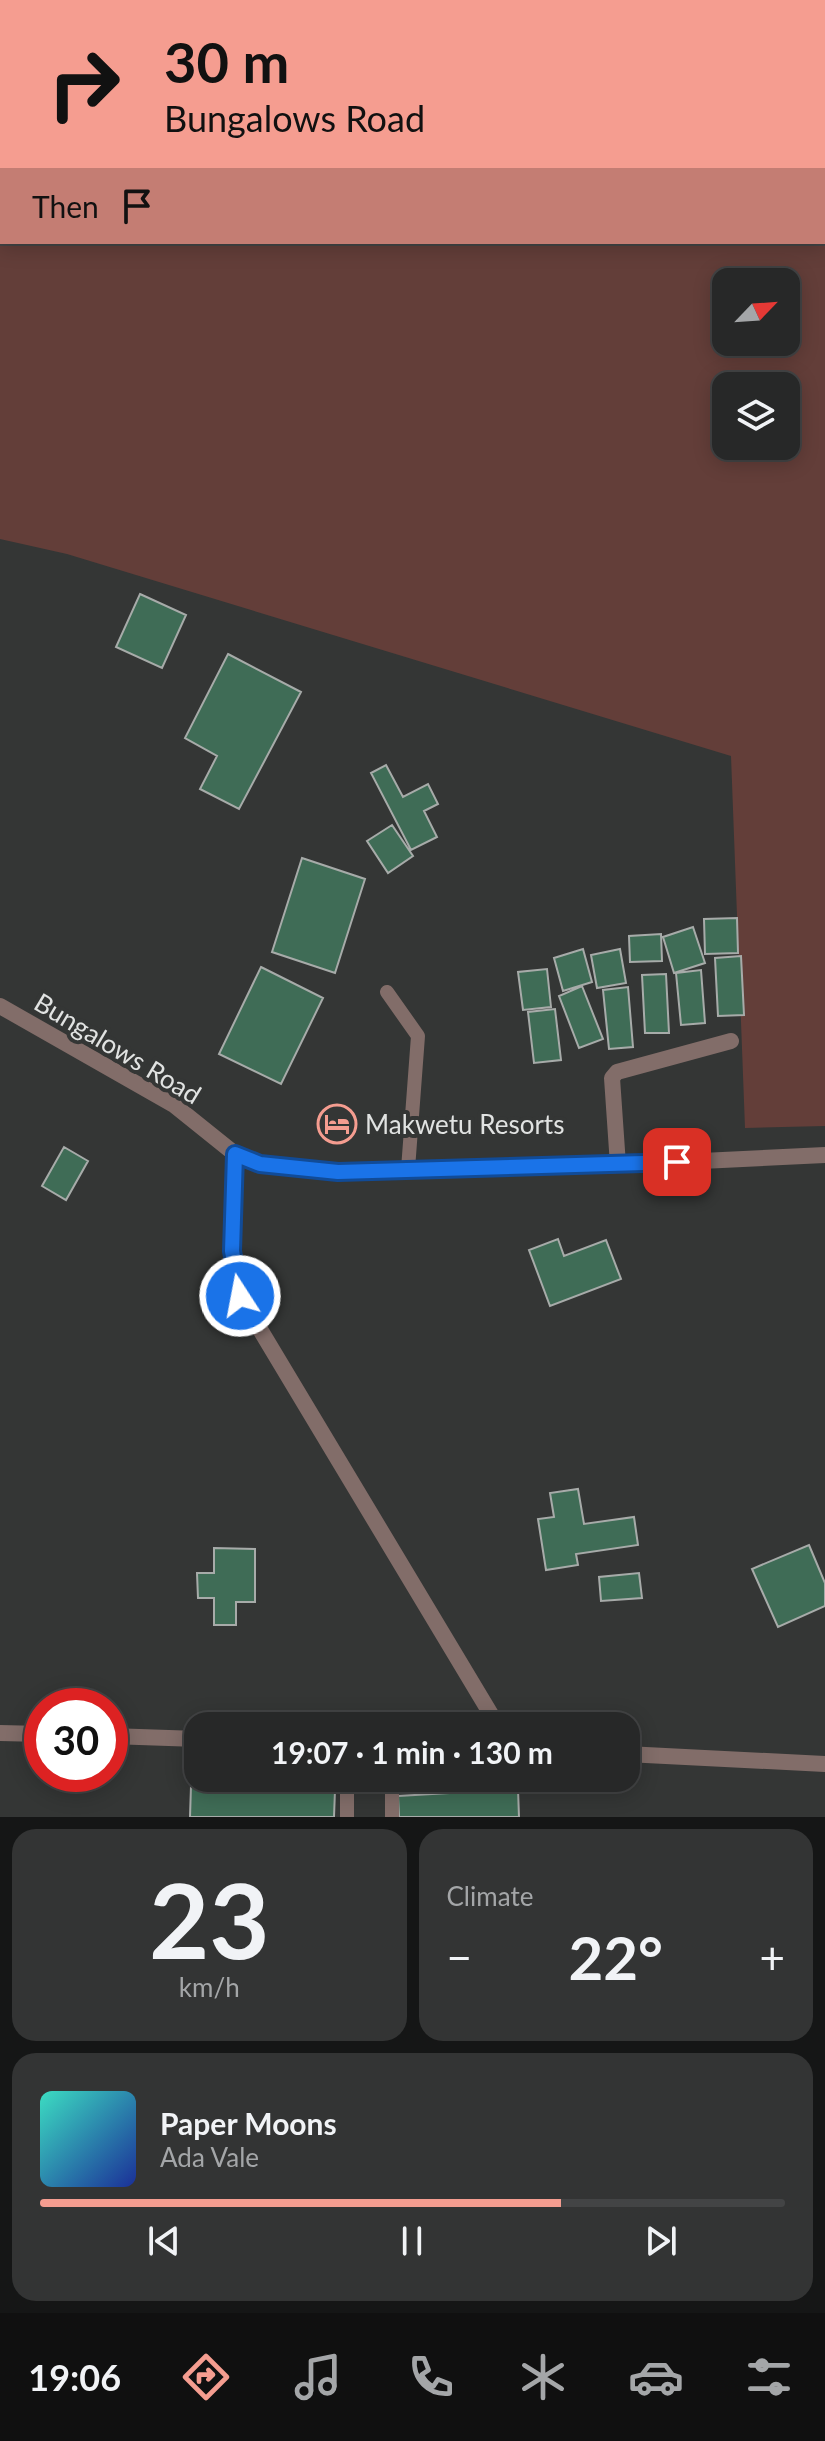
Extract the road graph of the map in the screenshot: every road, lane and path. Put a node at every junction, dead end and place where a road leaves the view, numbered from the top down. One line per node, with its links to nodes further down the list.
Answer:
1 (387, 992): 7 (lane)
2 (0, 1006): 4 (street, Bungalows Road)
3 (731, 1041): 6 (street)
4 (235, 1154): 7 (street, Bungalows Road); 8 (street)
5 (825, 1155): 6 (street, Bungalows Road)
6 (618, 1165): 7 (street, Bungalows Road)
7 (408, 1169)
8 (490, 1712)
9 (0, 1733): 10 (street)
10 (24, 1734)
11 (128, 1737): 12 (street)
12 (184, 1739)
13 (640, 1755): 14 (street)
14 (825, 1764)
15 (347, 1792): 17 (lane)
16 (392, 1792): 18 (lane)
17 (347, 1817)
18 (392, 1817)

